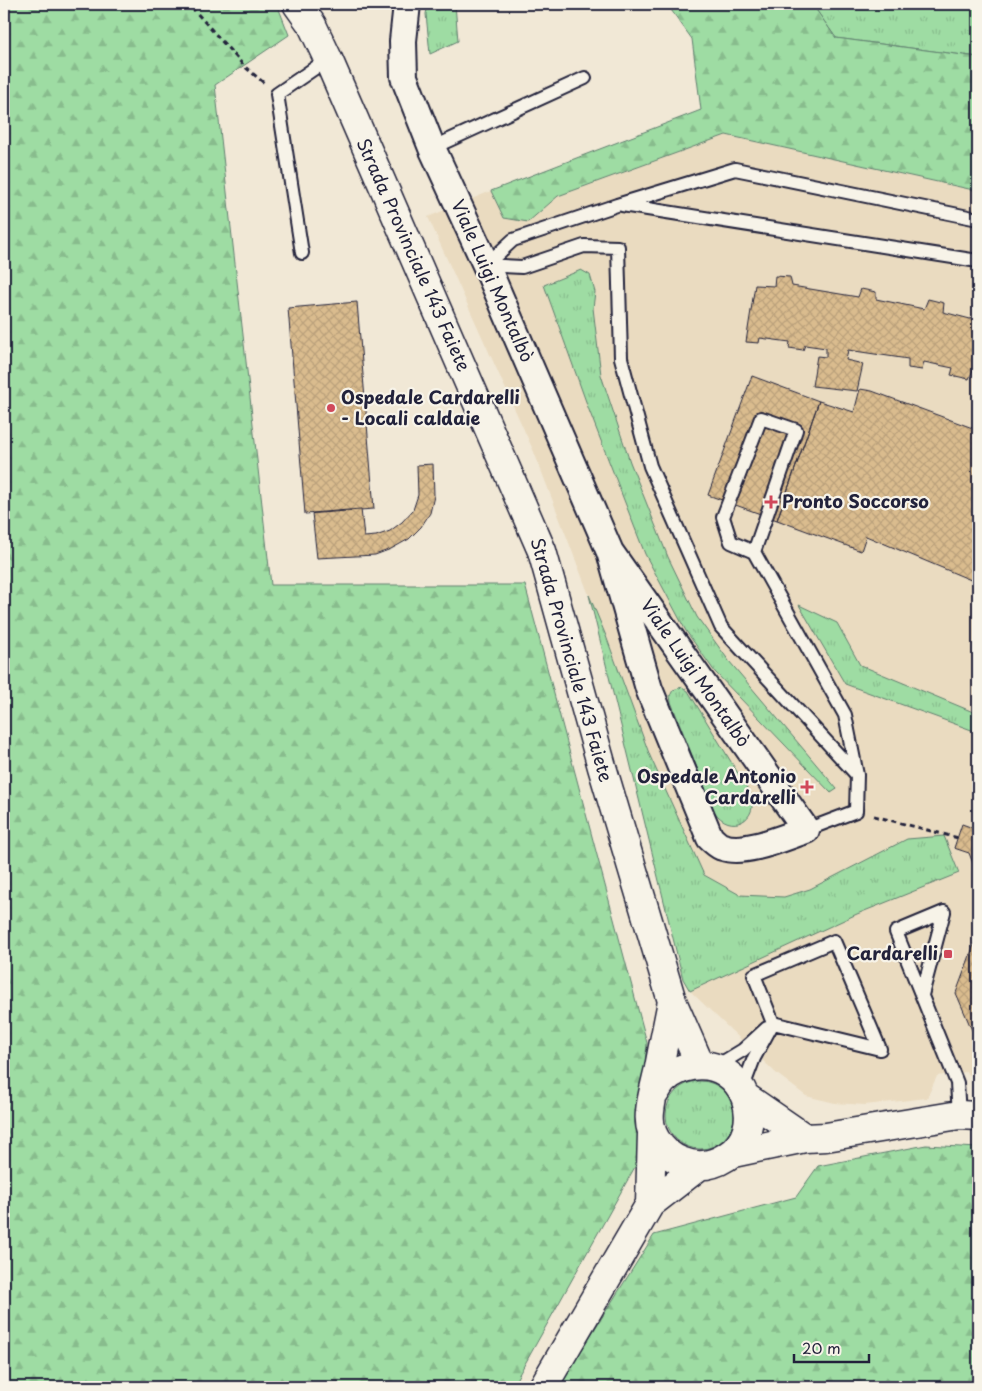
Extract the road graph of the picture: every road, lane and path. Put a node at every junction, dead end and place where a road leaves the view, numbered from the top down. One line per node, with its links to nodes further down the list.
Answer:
1 (183, 4): 6 (path)
2 (407, 4): 7 (street, Viale Luigi Montalbò)
3 (307, 11): 4 (main road, Strada Provinciale 143 Faiete)
4 (328, 59): 6 (lane); 20 (main road, Strada Provinciale 143 Faiete)
5 (586, 78): 7 (lane)
6 (276, 94): 10 (lane)
7 (432, 148): 12 (street, Viale Luigi Montalbò)
8 (617, 205): 9 (lane); 11 (lane); 12 (lane)
9 (978, 219)
10 (302, 253)
11 (978, 261)
12 (486, 266): 13 (street, Viale Luigi Montalbò); 15 (lane)
13 (610, 552): 17 (street, Viale Luigi Montalbò); 17 (street, Viale Luigi Montalbò)
14 (754, 552): 14 (lane); 15 (lane)
15 (857, 775): 16 (lane)
16 (856, 811): 17 (lane); 18 (path)
17 (806, 830)
18 (958, 838)
19 (922, 995): 19 (lane); 25 (lane)
20 (672, 1001): 22 (main road, Strada Provinciale 143 Faiete); 23 (main road, Strada Provinciale 143 Faiete)
21 (772, 1023): 21 (lane); 22 (lane); 24 (lane)
22 (707, 1066): 23 (main road); 24 (main road, Strada Provinciale 143 Faiete)
23 (654, 1094): 26 (main road, Strada Provinciale 143 Faiete)
24 (744, 1094): 27 (main road, Strada Provinciale 143 Faiete); 28 (main road)
25 (969, 1116): 27 (main road, Strada Provinciale 143 Faiete)
26 (652, 1133): 29 (main road); 30 (main road, Strada Provinciale 143 Faiete)
27 (805, 1138): 28 (main road, Strada Provinciale 143 Faiete)
28 (733, 1153): 29 (main road, Strada Provinciale 143 Faiete)
29 (699, 1166): 30 (main road, Strada Provinciale 143 Faiete)
30 (650, 1204): 31 (main road, Strada Provinciale 143 Faiete)
31 (543, 1387)

